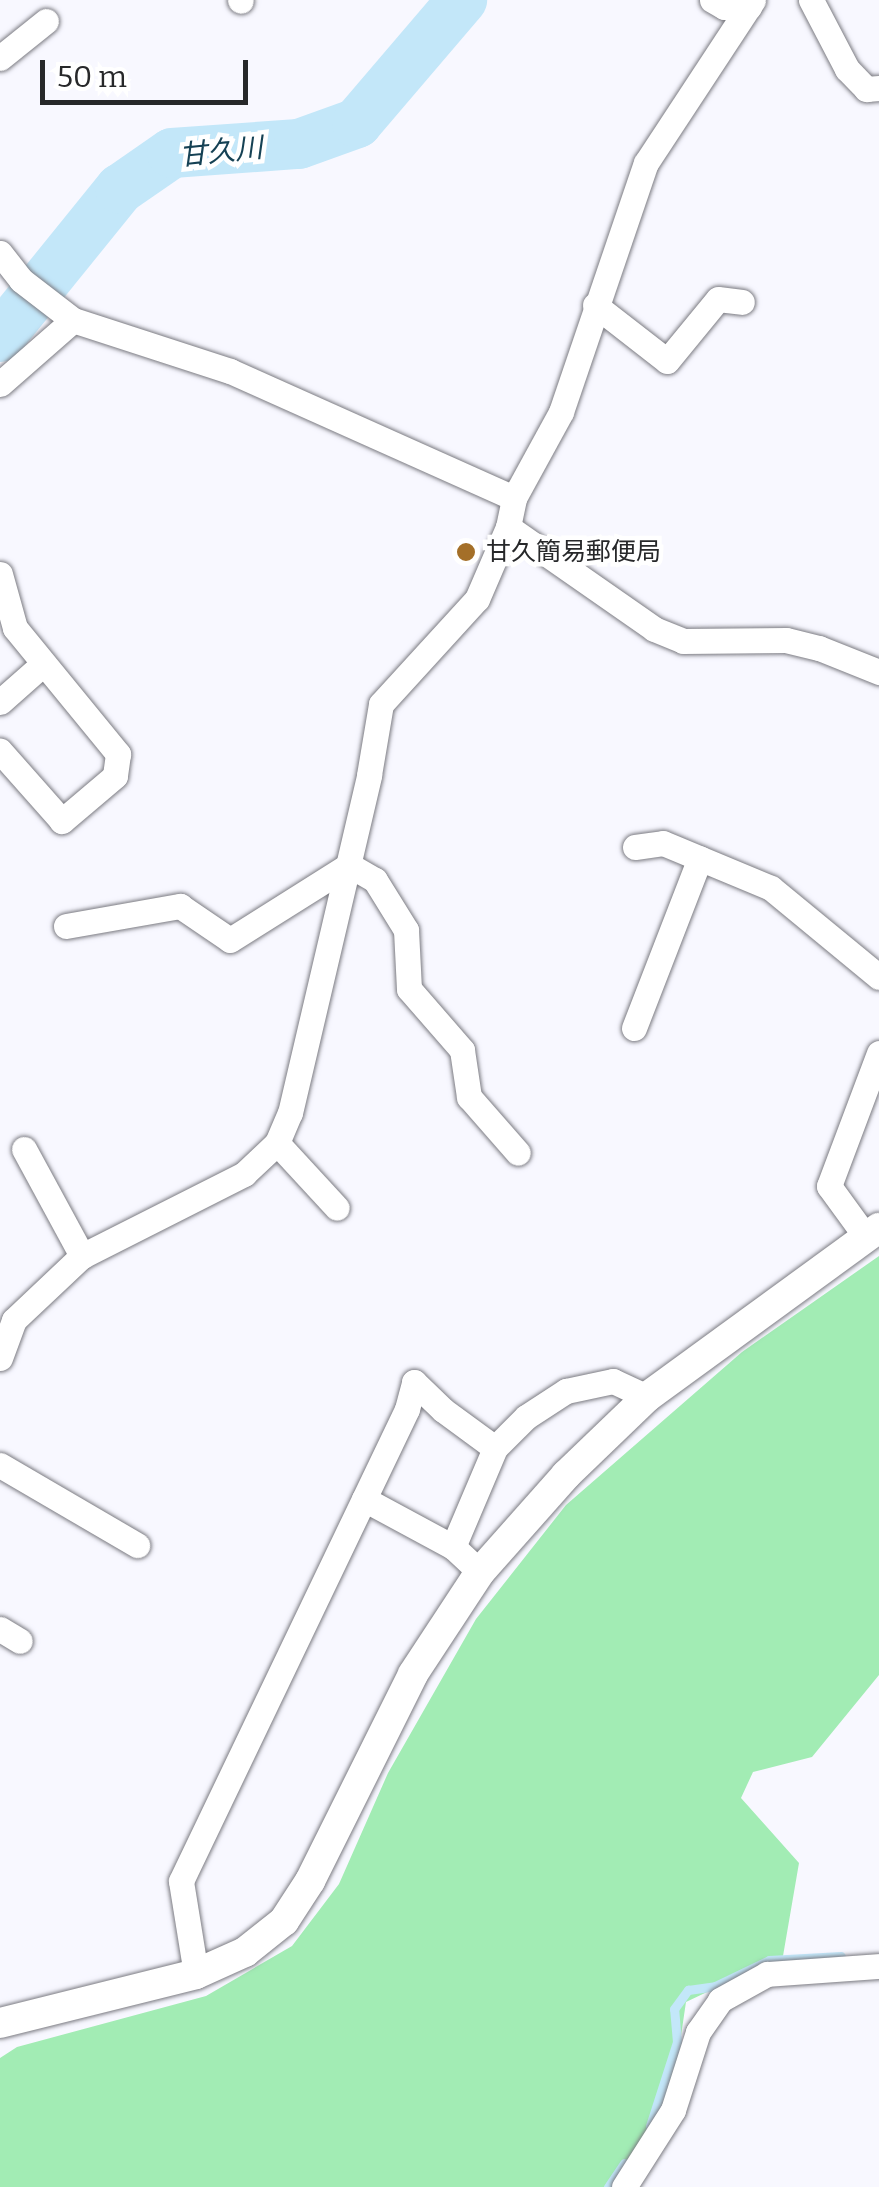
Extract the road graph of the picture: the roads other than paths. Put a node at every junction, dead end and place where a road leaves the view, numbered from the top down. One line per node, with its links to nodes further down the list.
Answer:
1 (712, 0): 3 (street)
2 (810, 0): 6 (street)
3 (751, 3): 9 (street)
4 (46, 21): 5 (street)
5 (0, 58)
6 (879, 88)
7 (0, 254): 10 (street)
8 (742, 302): 9 (street)
9 (595, 305): 12 (street)
10 (64, 314): 11 (street); 12 (street)
11 (0, 384)
12 (514, 498): 13 (street)
13 (508, 527): 16 (street); 21 (street)
14 (0, 574): 15 (street)
15 (42, 665): 17 (street); 18 (street)
16 (879, 672)
17 (0, 702)
18 (0, 751)
19 (634, 847): 20 (street)
20 (700, 858): 23 (street); 24 (street)
21 (348, 865): 22 (street); 26 (street); 28 (street)
22 (66, 926)
23 (879, 977)
24 (634, 1028)
25 (879, 1053): 30 (street)
26 (277, 1143): 29 (street); 31 (street)
27 (24, 1149): 31 (street)
28 (518, 1154)
29 (337, 1208)
30 (872, 1232): 33 (street)
31 (82, 1256): 32 (street)
32 (0, 1358)
33 (647, 1397): 34 (street); 39 (street)
34 (495, 1448): 36 (street); 38 (street)
35 (0, 1466): 37 (street)
36 (364, 1499): 38 (street); 41 (street)
37 (136, 1545)
38 (454, 1547): 39 (street)
39 (480, 1572): 41 (street)
40 (879, 1966): 43 (street)
41 (196, 1974): 42 (street)
42 (0, 2024)
43 (624, 2187)

